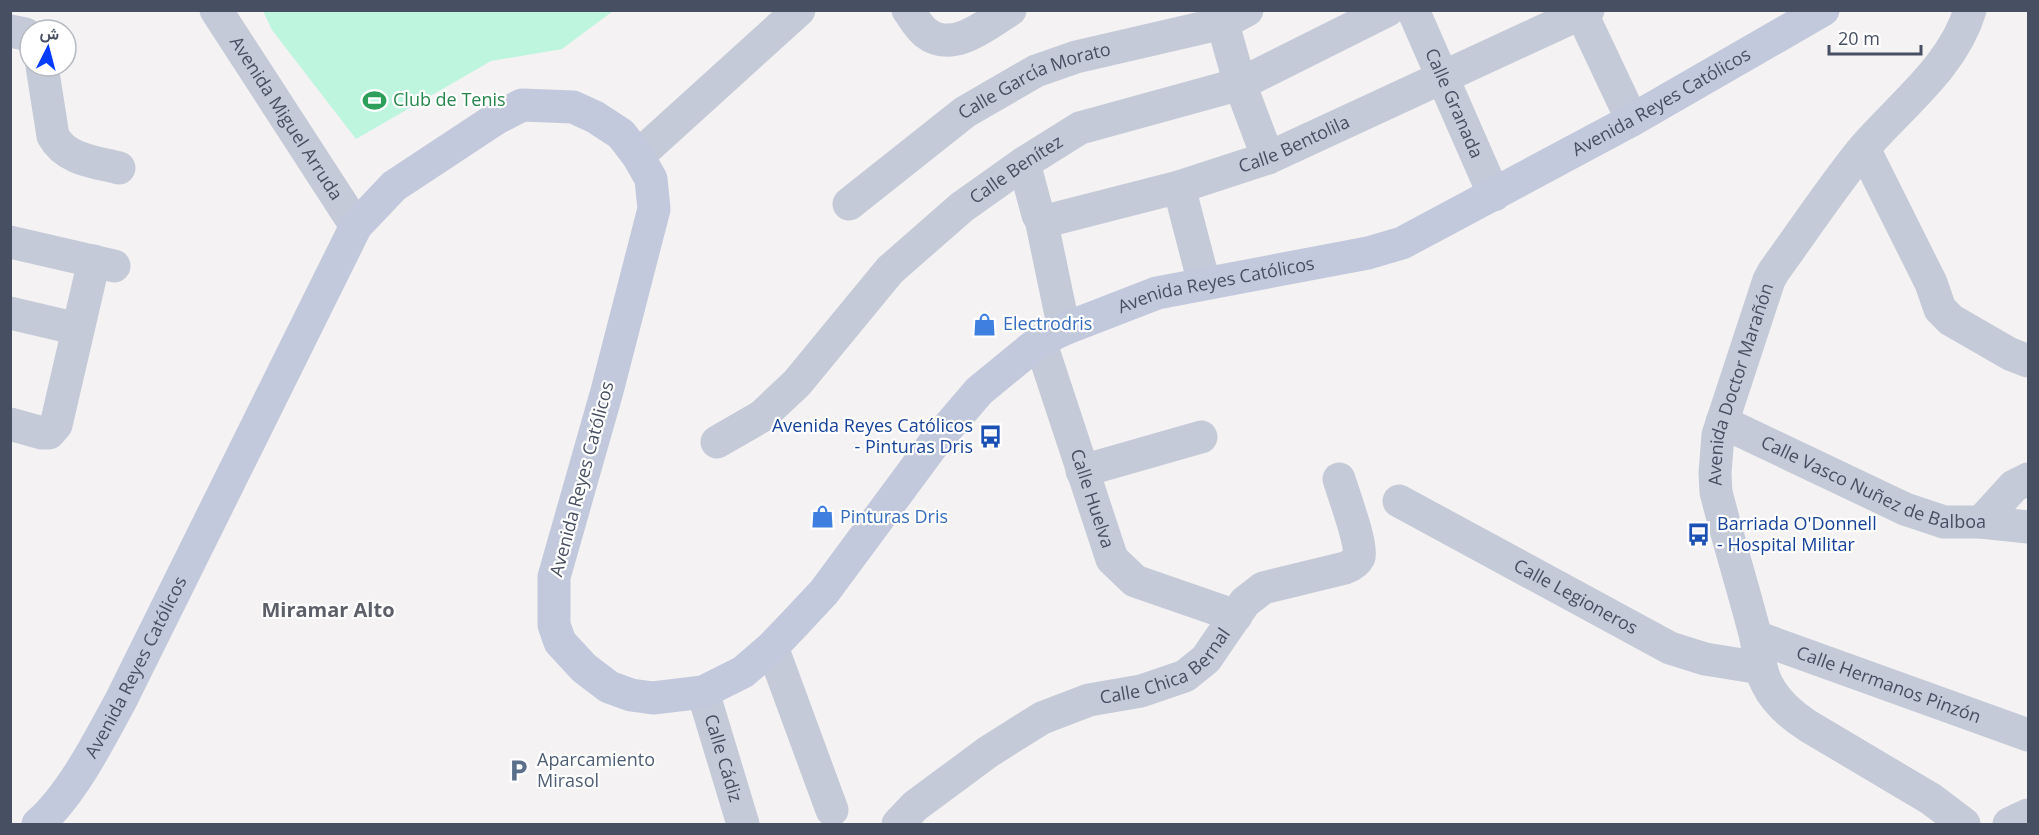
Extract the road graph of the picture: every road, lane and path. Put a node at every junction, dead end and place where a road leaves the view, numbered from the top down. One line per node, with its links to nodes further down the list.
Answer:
1 (216, 10): 24 (street, Avenida Miguel Arruda)
2 (799, 10): 16 (street)
3 (908, 10): 4 (street)
4 (1010, 10)
5 (1388, 10): 13 (street, Calle Benítez)
6 (1413, 10): 11 (street, Calle Granada)
7 (1823, 10): 14 (main road, Avenida Reyes Católicos)
8 (1970, 10): 15 (street, Avenida Doctor Marañón)
9 (1583, 12): 11 (street, Calle Bentolila); 14 (street)
10 (1229, 15): 13 (street); 22 (street, Calle García Morato)
11 (1443, 76): 17 (street, Calle Bentolila); 21 (street, Calle Granada)
12 (44, 78): 19 (street)
13 (1240, 84): 17 (street); 18 (street, Calle Benítez)
14 (1632, 120): 21 (main road, Avenida Reyes Católicos)
15 (1864, 149): 30 (street); 31 (street, Avenida Doctor Marañón)
16 (638, 156): 24 (main road, Avenida Reyes Católicos); 44 (main road, Avenida Reyes Católicos)
17 (1268, 158): 20 (street, Calle Bentolila)
18 (1024, 163): 23 (street); 34 (street, Calle Benítez)
19 (119, 168)
20 (1179, 187): 23 (street, Calle Bentolila); 26 (street)
21 (1494, 195): 26 (main road, Avenida Reyes Católicos)
22 (849, 204)
23 (1041, 219): 29 (street, Calle Huelva)
24 (356, 226): 48 (main road, Avenida Reyes Católicos)
25 (10, 242): 28 (street)
26 (1204, 283): 29 (main road, Avenida Reyes Católicos)
27 (10, 314): 28 (street)
28 (78, 329): 32 (street)
29 (1052, 335): 35 (street, Calle Huelva); 42 (main road, Avenida Reyes Católicos)
30 (2028, 361)
31 (1722, 422): 39 (street, Calle Vasco Nuñez de Balboa); 43 (street, Avenida Doctor Marañón)
32 (10, 424)
33 (1201, 437): 35 (street)
34 (717, 442)
35 (1082, 471): 41 (street, Calle Huelva)
36 (1339, 479): 41 (street, Calle Chica Bernal)
37 (2028, 479): 39 (street)
38 (1399, 501): 43 (street, Calle Legioneros)
39 (1981, 522): 40 (street, Calle Vasco Nuñez de Balboa)
40 (2028, 527)
41 (1236, 616): 50 (street, Calle Chica Bernal)
42 (772, 647): 44 (main road, Avenida Reyes Católicos); 46 (street)
43 (1759, 652): 45 (street, Calle Hermanos Pinzón); 51 (street, Avenida Doctor Marañón)
44 (703, 692): 49 (street, Calle Cádiz)
45 (2025, 734)
46 (832, 810)
47 (2028, 814): 52 (street)
48 (38, 825)
49 (743, 825)
50 (898, 825)
51 (1964, 825)
52 (2009, 825)

